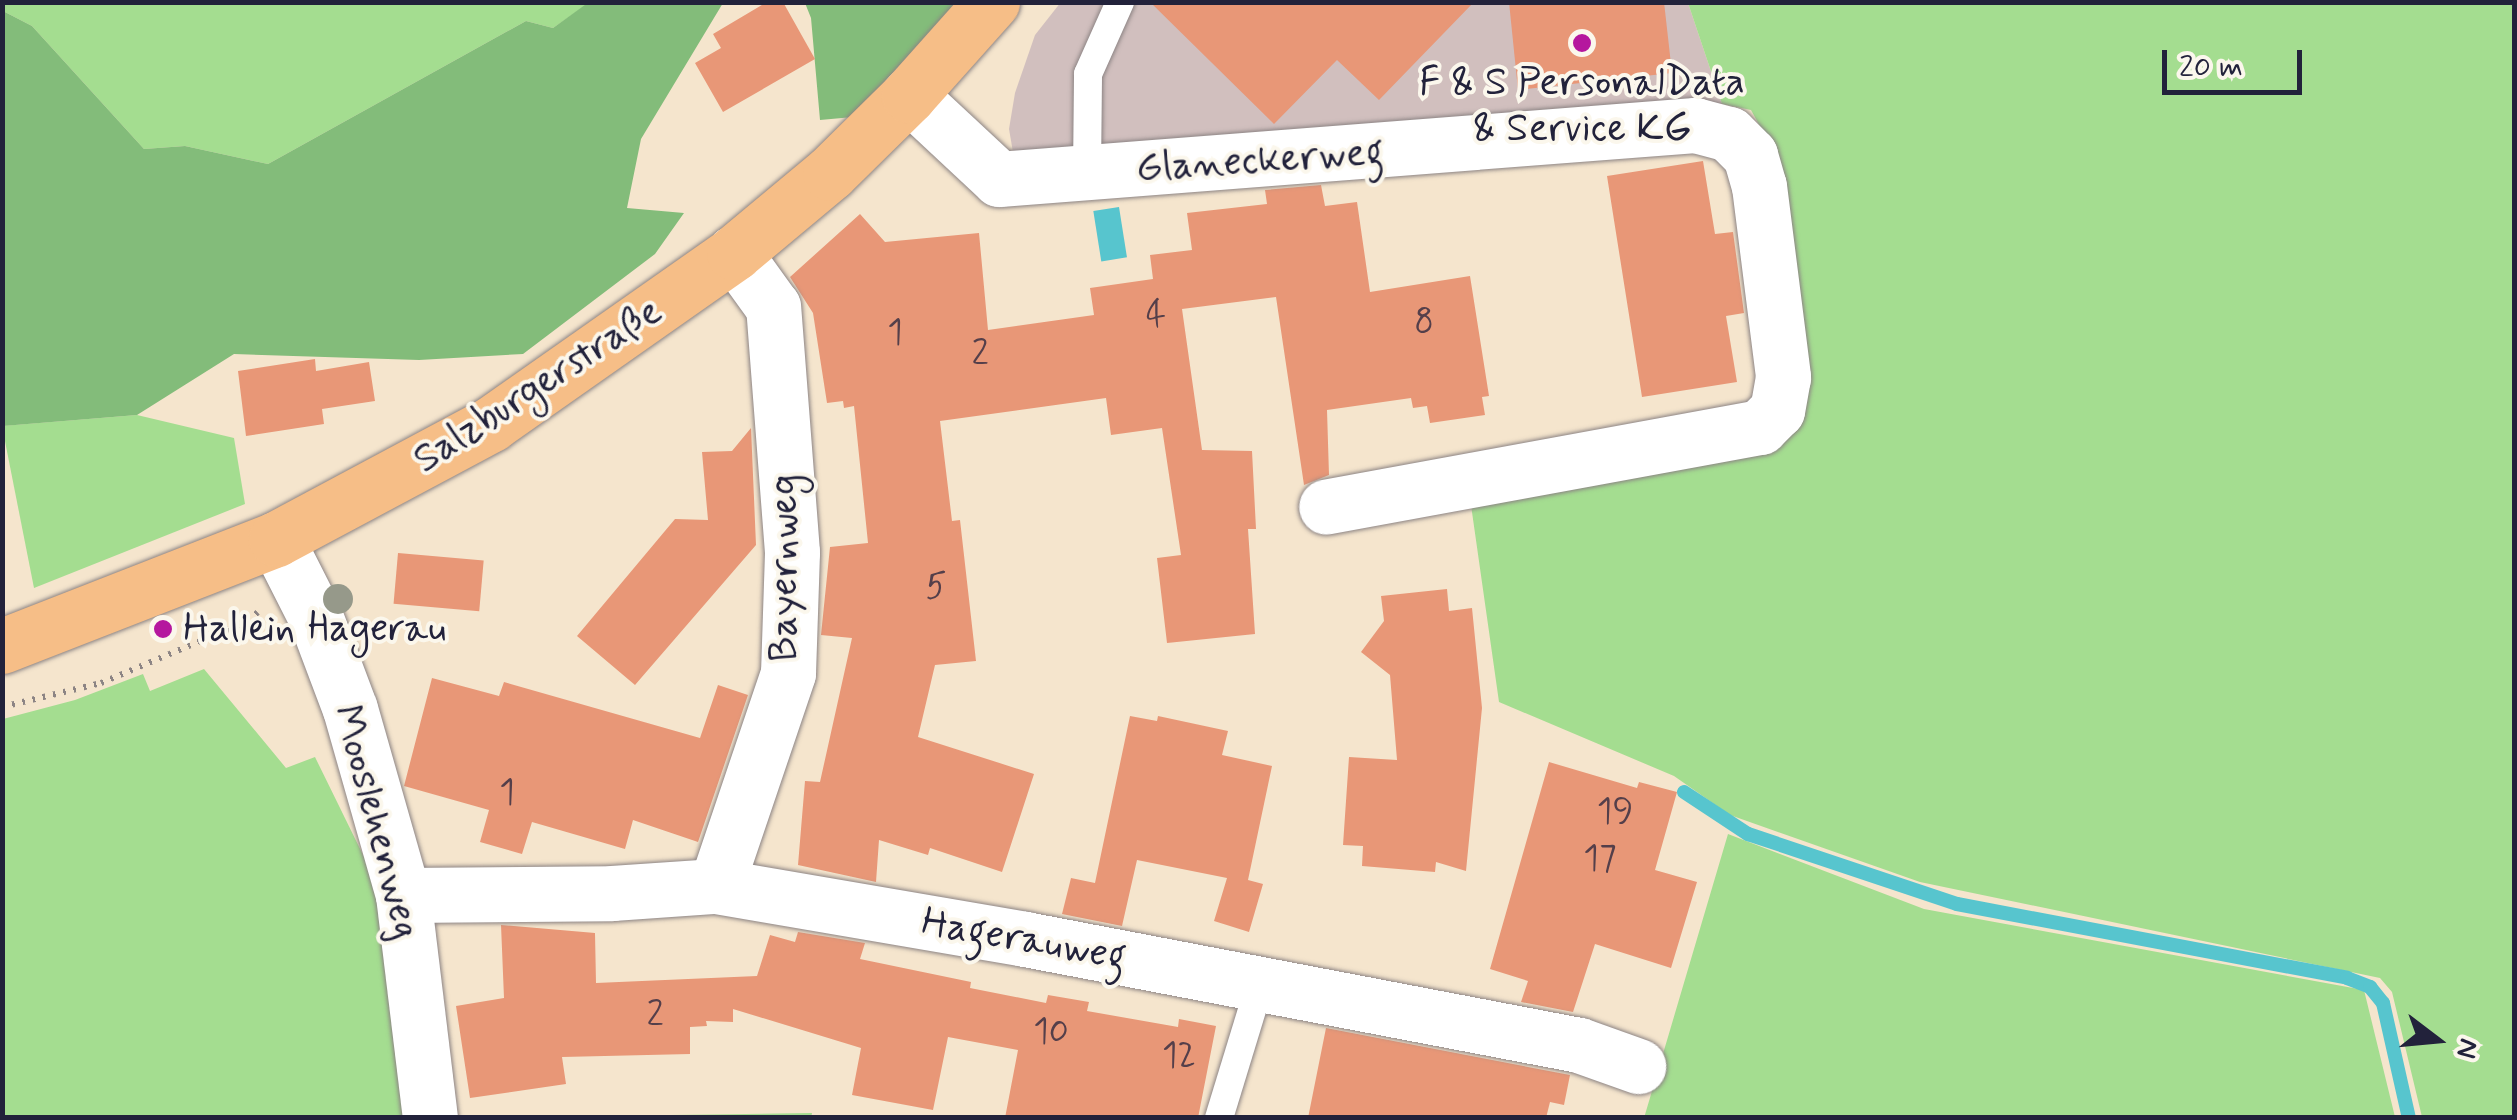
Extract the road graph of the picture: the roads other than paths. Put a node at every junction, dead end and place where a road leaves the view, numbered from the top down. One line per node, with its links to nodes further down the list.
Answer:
1 (992, 2): 3 (main road, Salzburgerstraße)
2 (1120, 2): 4 (lane)
3 (910, 95): 4 (street, Glaneckerweg); 5 (main road, Salzburgerstraße)
4 (1087, 174): 6 (street, Glaneckerweg)
5 (734, 253): 7 (main road, Salzburgerstraße); 9 (street, Bayernweg)
6 (1326, 508)
7 (286, 559): 8 (main road, Salzburgerstraße); 10 (street, Mooslehenweg)
8 (2, 646)
9 (716, 886): 10 (street, Hagerauweg); 11 (street, Hagerauweg)
10 (403, 895): 13 (street, Mooslehenweg)
11 (1260, 984): 12 (street, Hagerauweg); 14 (lane)
12 (1638, 1066)
13 (430, 1118)
14 (1219, 1118)

